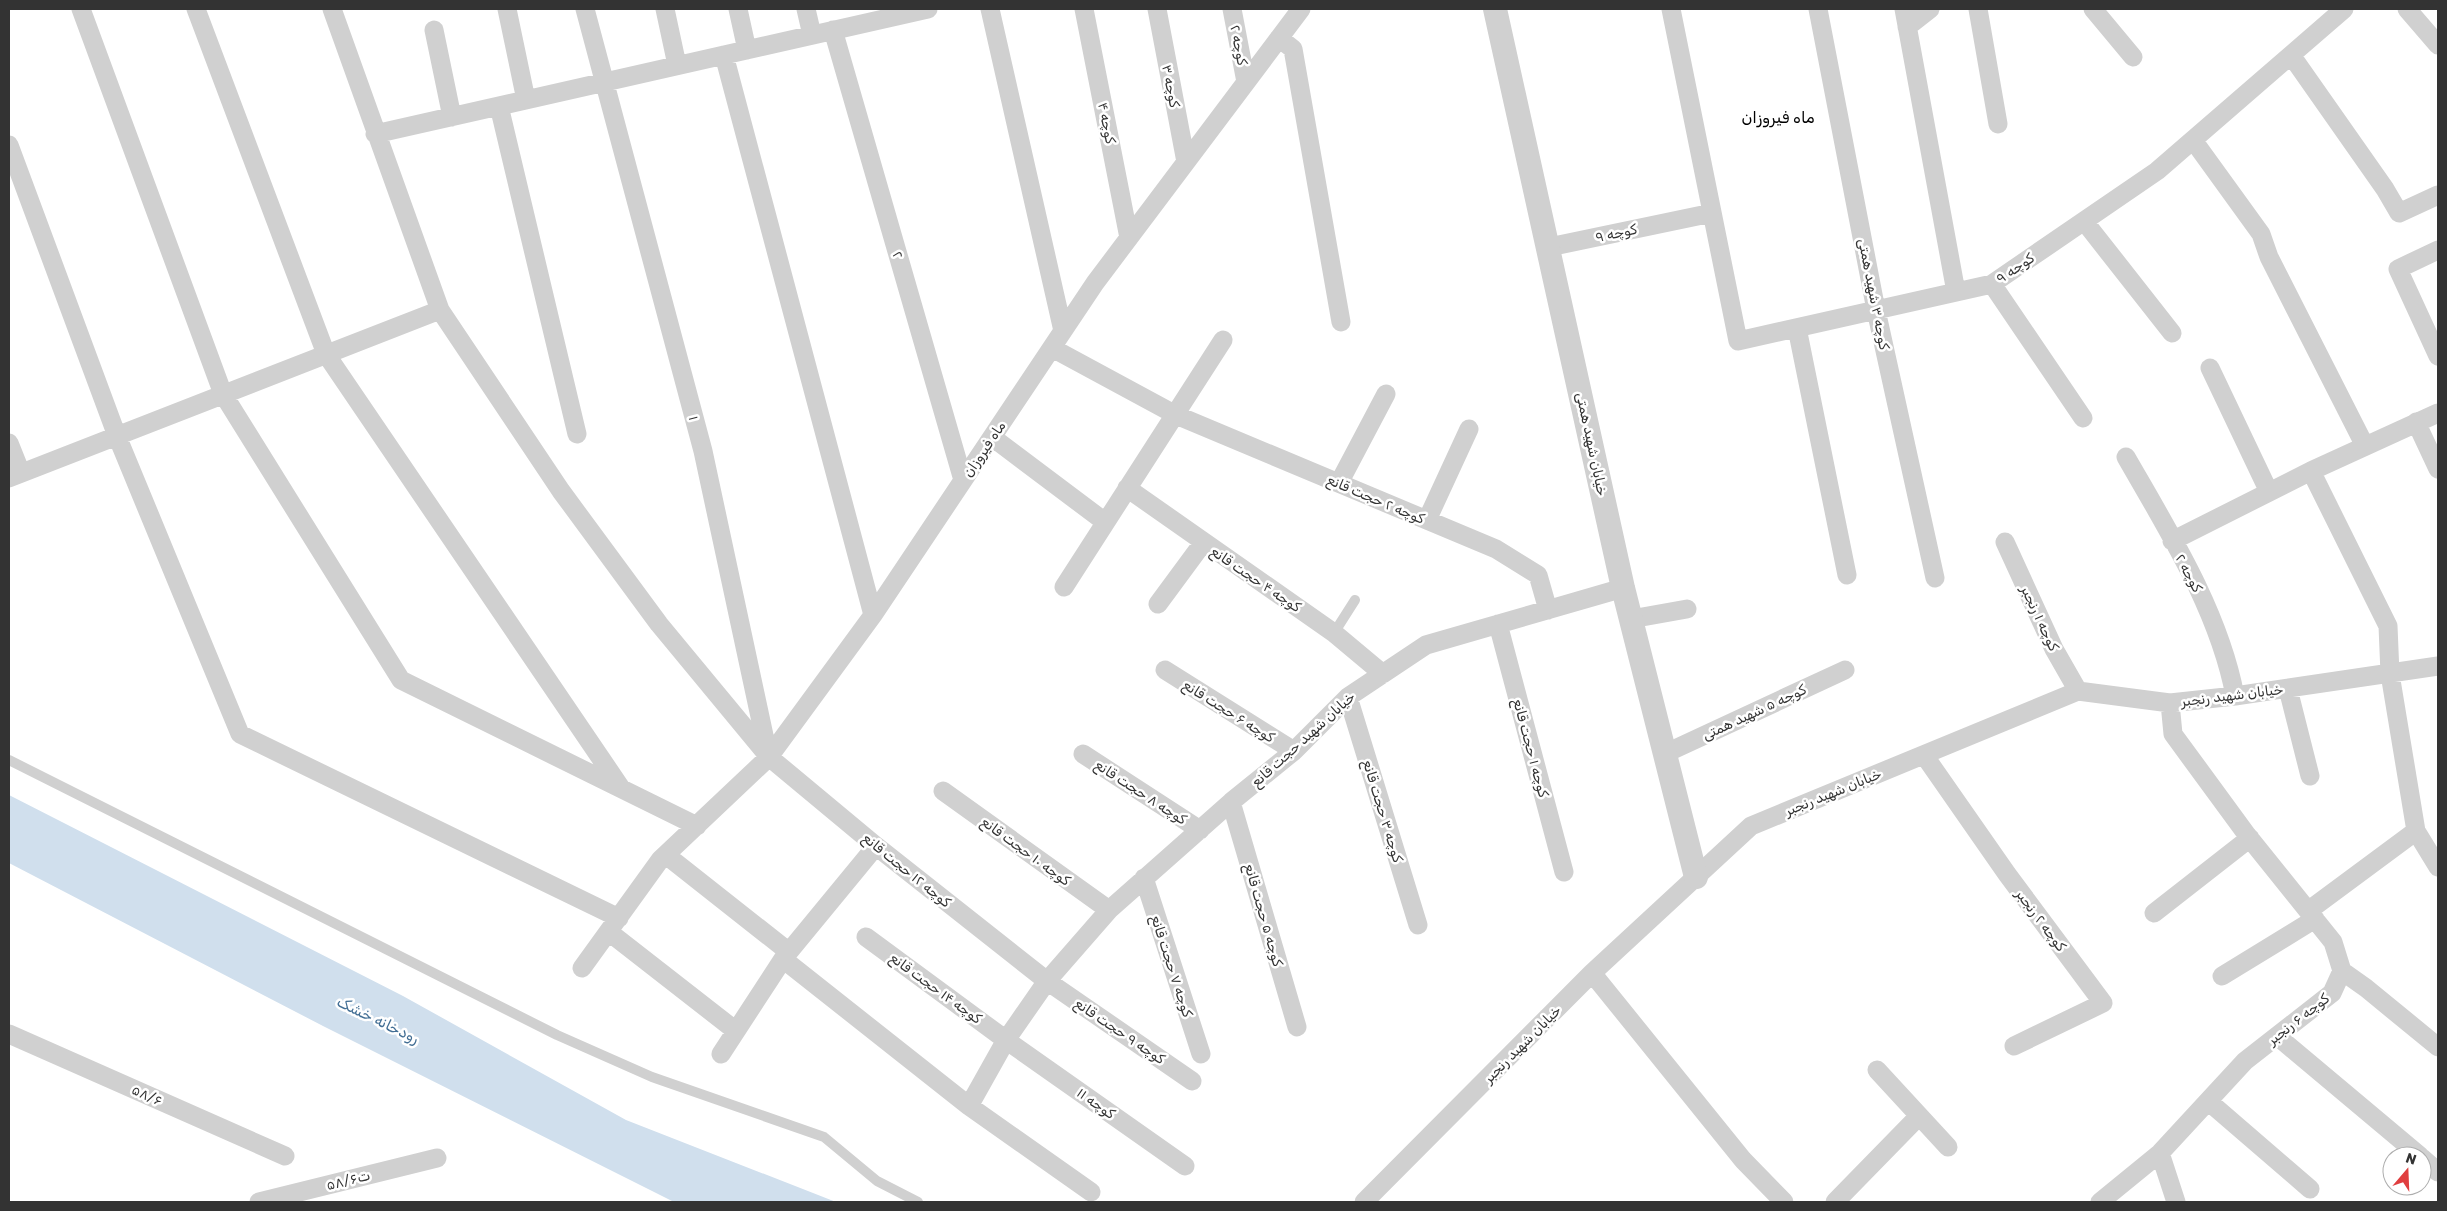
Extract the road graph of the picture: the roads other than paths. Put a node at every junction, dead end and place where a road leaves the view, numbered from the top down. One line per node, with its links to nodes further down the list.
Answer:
1 (81, 9): 64 (street)
2 (196, 9): 61 (street)
3 (332, 9): 41 (street, کوچه ۱۲ حجت قانع)
4 (507, 9): 37 (street)
5 (585, 9): 35 (street, ۱)
6 (665, 9): 34 (street)
7 (738, 9): 30 (street)
8 (806, 9): 27 (street)
9 (928, 9): 26 (street)
10 (990, 9): 57 (street)
11 (1084, 9): 48 (street, کوچه ۴)
12 (1157, 9): 44 (street, کوچه ۳)
13 (1232, 9): 36 (street, کوچه ۲)
14 (1301, 9): 28 (street, ماه فیروزان)
15 (1496, 9): 49 (street, خیابان شهید همتی)
16 (1671, 9): 46 (street, کوچه ۹)
17 (1818, 9): 54 (street, کوچه ۳ شهید همتی)
18 (1904, 9): 24 (street)
19 (1930, 9): 24 (street)
20 (1978, 9): 40 (street)
21 (2093, 9): 33 (street)
22 (2344, 9): 32 (street, کوچه ۹)
23 (2407, 9): 29 (street)
24 (1907, 27): 52 (street)
25 (434, 30): 39 (street)
26 (833, 30): 27 (street); 80 (street, ۲)
27 (812, 35): 30 (street)
28 (1279, 38): 36 (street, ماه فیروزان); 55 (street)
29 (2438, 45)
30 (747, 50): 31 (street)
31 (724, 55): 34 (street); 97 (street)
32 (2291, 55): 42 (street, کوچه ۹); 45 (street)
33 (2133, 57)
34 (677, 65): 35 (street)
35 (604, 82): 37 (street); 115 (street, ۱)
36 (1246, 82): 44 (street, ماه فیروزان)
37 (526, 100): 38 (street)
38 (500, 106): 39 (street); 71 (street)
39 (452, 117): 41 (street)
40 (1998, 124)
41 (376, 134): 53 (street, کوچه ۱۲ حجت قانع)
42 (2194, 140): 47 (street, کوچه ۹); 75 (street)
43 (9, 145): 72 (street)
44 (1186, 162): 48 (street, ماه فیروزان)
45 (2438, 195)
46 (1712, 213): 49 (street, کوچه ۹); 56 (street, کوچه ۹)
47 (2084, 221): 51 (street, کوچه ۹); 58 (street)
48 (1129, 238): 57 (street, ماه فیروزان)
49 (1550, 247): 92 (street, خیابان شهید همتی)
50 (2438, 250): 62 (street)
51 (1992, 284): 52 (street, کوچه ۹); 68 (street)
52 (1956, 292): 54 (street, کوچه ۹)
53 (440, 310): 61 (street); 115 (street, کوچه ۱۲ حجت قانع)
54 (1876, 310): 56 (street, کوچه ۹); 90 (street, کوچه ۳ شهید همتی)
55 (1341, 322)
56 (1797, 328): 89 (street)
57 (1064, 331): 60 (street, ماه فیروزان)
58 (2172, 333)
59 (1223, 340): 67 (street)
60 (1052, 348): 67 (street, کوچه ۲ حجت قانع); 73 (street, ماه فیروزان)
61 (326, 354): 64 (street); 118 (street)
62 (2438, 356)
63 (2210, 368): 83 (street)
64 (223, 394): 72 (street); 118 (street)
65 (1386, 394): 81 (street)
66 (2438, 413): 69 (street)
67 (1176, 415): 81 (street, کوچه ۲ حجت قانع); 82 (street)
68 (2083, 418)
69 (2416, 422): 75 (street); 77 (street)
70 (1469, 429): 84 (street)
71 (577, 434)
72 (117, 436): 79 (street); 134 (street)
73 (992, 437): 80 (street, ماه فیروزان); 85 (street)
74 (9, 443): 79 (street)
75 (2365, 446): 78 (street)
76 (2126, 457): 86 (street, کوچه ۲)
77 (2438, 468)
78 (2311, 471): 83 (street); 105 (street)
79 (15, 475)
80 (963, 480): 97 (street, ماه فیروزان)
81 (1339, 483): 84 (street, کوچه ۲ حجت قانع)
82 (1127, 488): 85 (street); 88 (street, کوچه ۴ حجت قانع)
83 (2269, 492): 86 (street)
84 (1427, 520): 96 (street, کوچه ۲ حجت قانع)
85 (1105, 522): 91 (street)
86 (2172, 541): 108 (street, کوچه ۲)
87 (2005, 542): 107 (street, کوچه ۱ رنجبر)
88 (1203, 543): 94 (street); 100 (street, کوچه ۴ حجت قانع)
89 (1847, 575)
90 (1935, 578)
91 (1064, 587)
92 (1623, 588): 96 (street, خیابان شهید حجت قانع); 98 (street, خیابان شهید همتی)
93 (1354, 600): 100 (lane)
94 (1158, 604)
95 (1687, 609): 98 (street)
96 (1548, 610): 99 (street, خیابان شهید حجت قانع)
97 (873, 614): 115 (street, ماه فیروزان)
98 (1631, 619): 113 (street, خیابان شهید همتی)
99 (1498, 624): 104 (street, خیابان شهید حجت قانع); 128 (street, کوچه ۱ حجت قانع)
100 (1334, 632): 104 (street, کوچه ۴ حجت قانع)
101 (2438, 666): 105 (street, خیابان شهید رنجبر)
102 (1165, 670): 111 (street, کوچه ۶ حجت قانع)
103 (1845, 670): 113 (street, کوچه ۵ شهید همتی)
104 (1383, 674): 109 (street, خیابان شهید حجت قانع)
105 (2390, 674): 106 (street, خیابان شهید رنجبر); 123 (street)
106 (2288, 689): 108 (street, خیابان شهید رنجبر); 117 (street)
107 (2078, 691): 110 (street, خیابان شهید رنجبر); 114 (street, خیابان شهید رنجبر)
108 (2235, 696): 110 (street, خیابان شهید رنجبر)
109 (1348, 697): 111 (street, خیابان شهید حجت قانع); 135 (street, کوچه ۳ حجت قانع)
110 (2170, 703): 124 (street)
111 (1294, 751): 120 (street, خیابان شهید حجت قانع)
112 (1083, 754): 122 (street, کوچه ۸ حجت قانع)
113 (1664, 754): 129 (street, خیابان شهید همتی)
114 (1924, 755): 129 (street, خیابان شهید رنجبر); 148 (street, کوچه ۲ رنجبر)
115 (769, 757): 121 (street, ماه فیروزان); 125 (street, کوچه ۱۲ حجت قانع)
116 (9, 760): 167 (lane)
117 (2310, 776)
118 (621, 789): 121 (street)
119 (943, 791): 131 (street, کوچه ۱۰ حجت قانع)
120 (1231, 802): 122 (street, خیابان شهید حجت قانع); 143 (street, کوچه ۵ حجت قانع)
121 (697, 826): 126 (street, ماه فیروزان)
122 (1200, 830): 130 (street, خیابان شهید حجت قانع)
123 (2416, 831): 127 (street); 133 (street)
124 (2250, 838): 132 (street); 133 (street)
125 (876, 846): 137 (street); 142 (street, کوچه ۱۲ حجت قانع)
126 (666, 855): 134 (street, ماه فیروزان); 137 (street)
127 (2438, 867)
128 (1564, 872)
129 (1696, 877): 140 (street, خیابان شهید رنجبر)
130 (1144, 878): 131 (street, خیابان شهید حجت قانع); 151 (street, کوچه ۷ حجت قانع)
131 (1109, 910): 142 (street, خیابان شهید حجت قانع)
132 (2154, 913)
133 (2312, 915): 139 (street); 141 (street)
134 (614, 925): 138 (street, ماه فیروزان); 144 (street)
135 (1418, 925)
136 (866, 937): 147 (street, کوچه ۱۴ حجت قانع)
137 (786, 955): 144 (street); 155 (street)
138 (582, 968)
139 (2342, 971): 146 (street, کوچه ۶ رنجبر); 149 (street)
140 (1592, 973): 168 (street, خیابان شهید رنجبر); 169 (street)
141 (2222, 976)
142 (1047, 981): 147 (street, خیابان شهید حجت قانع); 153 (street, کوچه ۹ حجت قانع)
143 (1296, 1028)
144 (736, 1031): 150 (street)
145 (9, 1034): 160 (street, ۵۸/۶)
146 (2277, 1036): 154 (street, کوچه ۶ رنجبر); 157 (street)
147 (1006, 1040): 155 (street, خیابان شهید حجت قانع); 162 (street, کوچه ۱۱)
148 (2014, 1046)
149 (2438, 1047)
150 (721, 1054)
151 (1200, 1054)
152 (1877, 1070): 156 (street)
153 (1192, 1081)
154 (2208, 1101): 159 (street, کوچه ۶ رنجبر); 164 (street)
155 (969, 1106): 165 (street)
156 (1919, 1116): 158 (street); 170 (street)
157 (2408, 1146)
158 (1948, 1147)
159 (2160, 1153): 163 (street); 171 (street, کوچه ۶ رنجبر)
160 (285, 1156)
161 (436, 1158): 166 (street, ۵۸/۶ت)
162 (1186, 1166)
163 (2170, 1184): 172 (street); 173 (street)
164 (2310, 1189)
165 (1091, 1192)
166 (260, 1202)
167 (918, 1202)
168 (1364, 1202)
169 (1784, 1202)
170 (1835, 1202)
171 (2100, 1202)
172 (2176, 1202)
173 (2190, 1202)

